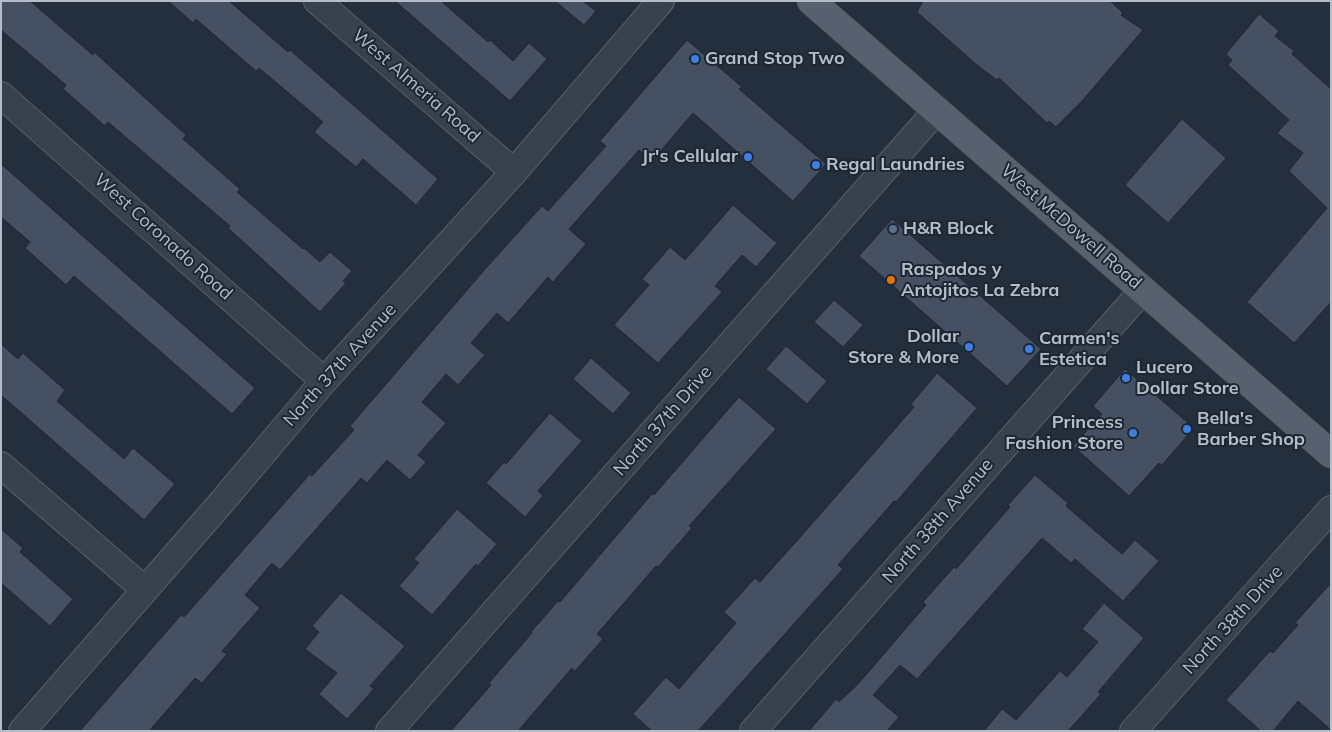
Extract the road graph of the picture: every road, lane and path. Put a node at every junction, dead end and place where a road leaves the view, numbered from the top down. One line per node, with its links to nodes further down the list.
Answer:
1 (317, 1): 6 (street, West Almeria Road)
2 (661, 1): 6 (street, North 37th Avenue)
3 (811, 1): 5 (main road, West McDowell Road)
4 (6, 107): 8 (street, West Coronado Road)
5 (937, 110): 7 (main road, West McDowell Road); 14 (street, North 37th Drive)
6 (514, 172): 8 (street, North 37th Avenue)
7 (1143, 290): 9 (main road, West McDowell Road); 15 (street, North 38th Avenue)
8 (324, 381): 12 (street, North 37th Avenue)
9 (1331, 454)
10 (1, 465): 12 (street)
11 (1331, 509): 16 (street, North 38th Drive)
12 (145, 590): 13 (street, North 37th Avenue)
13 (22, 731)
14 (390, 731)
15 (753, 731)
16 (1133, 731)

